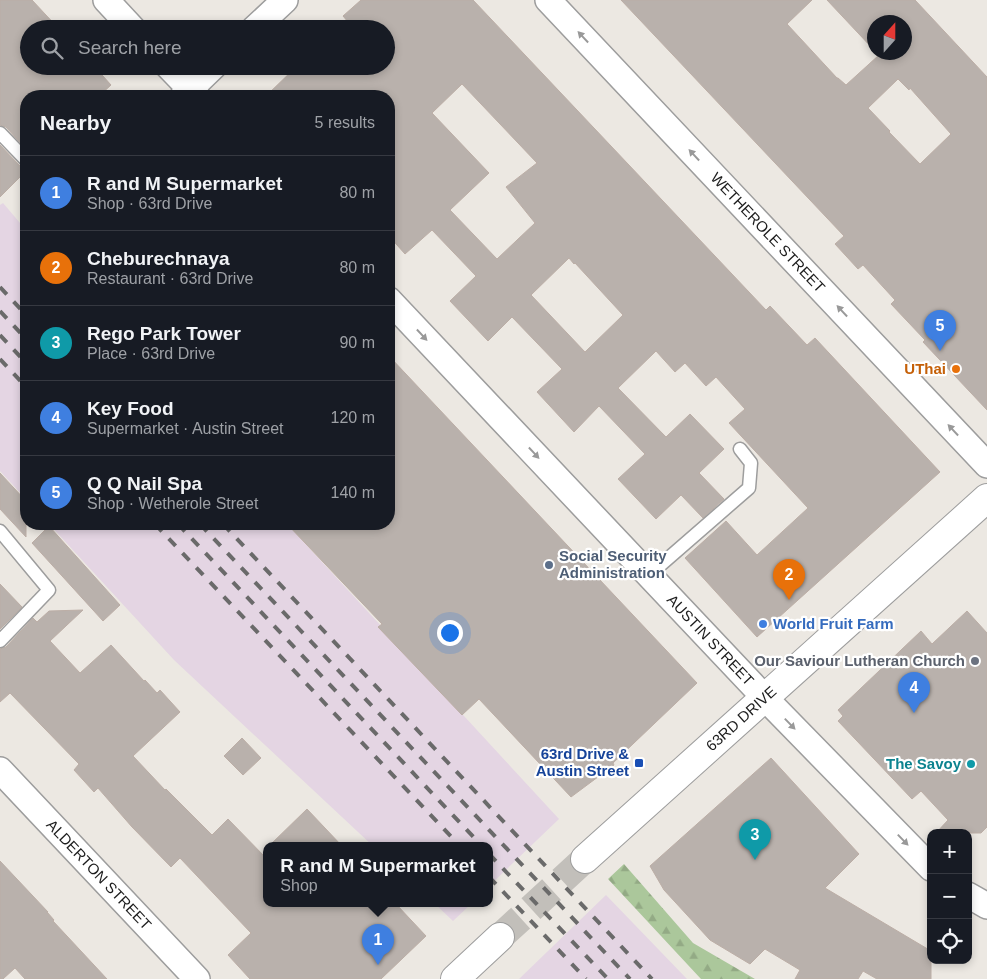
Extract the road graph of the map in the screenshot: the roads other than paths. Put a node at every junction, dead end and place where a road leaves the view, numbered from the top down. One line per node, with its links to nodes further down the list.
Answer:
1 (106, 0): 4 (street)
2 (285, 0): 5 (street)
3 (548, 0): 14 (street, WETHEROLE STREET, one-way to 3)
4 (125, 20)
5 (264, 20)
6 (175, 75): 8 (street)
7 (206, 75): 9 (street)
8 (187, 90)
9 (193, 90)
10 (0, 133): 11 (lane)
11 (20, 154)
12 (395, 306): 17 (street, AUSTIN STREET, one-way to 17)
13 (740, 449): 17 (lane)
14 (987, 465)
15 (987, 498): 19 (street, 63RD DRIVE)
16 (0, 532): 18 (lane)
17 (649, 575): 19 (street, AUSTIN STREET)
18 (0, 641)
19 (764, 697): 21 (street, 63RD DRIVE); 22 (street, AUSTIN STREET, one-way to 22)
20 (0, 770): 26 (street, ALDERTON STREET)
21 (585, 859)
22 (927, 864)
23 (972, 897): 24 (street)
24 (987, 906)
25 (500, 937): 27 (street)
26 (197, 979)
27 (455, 979)

